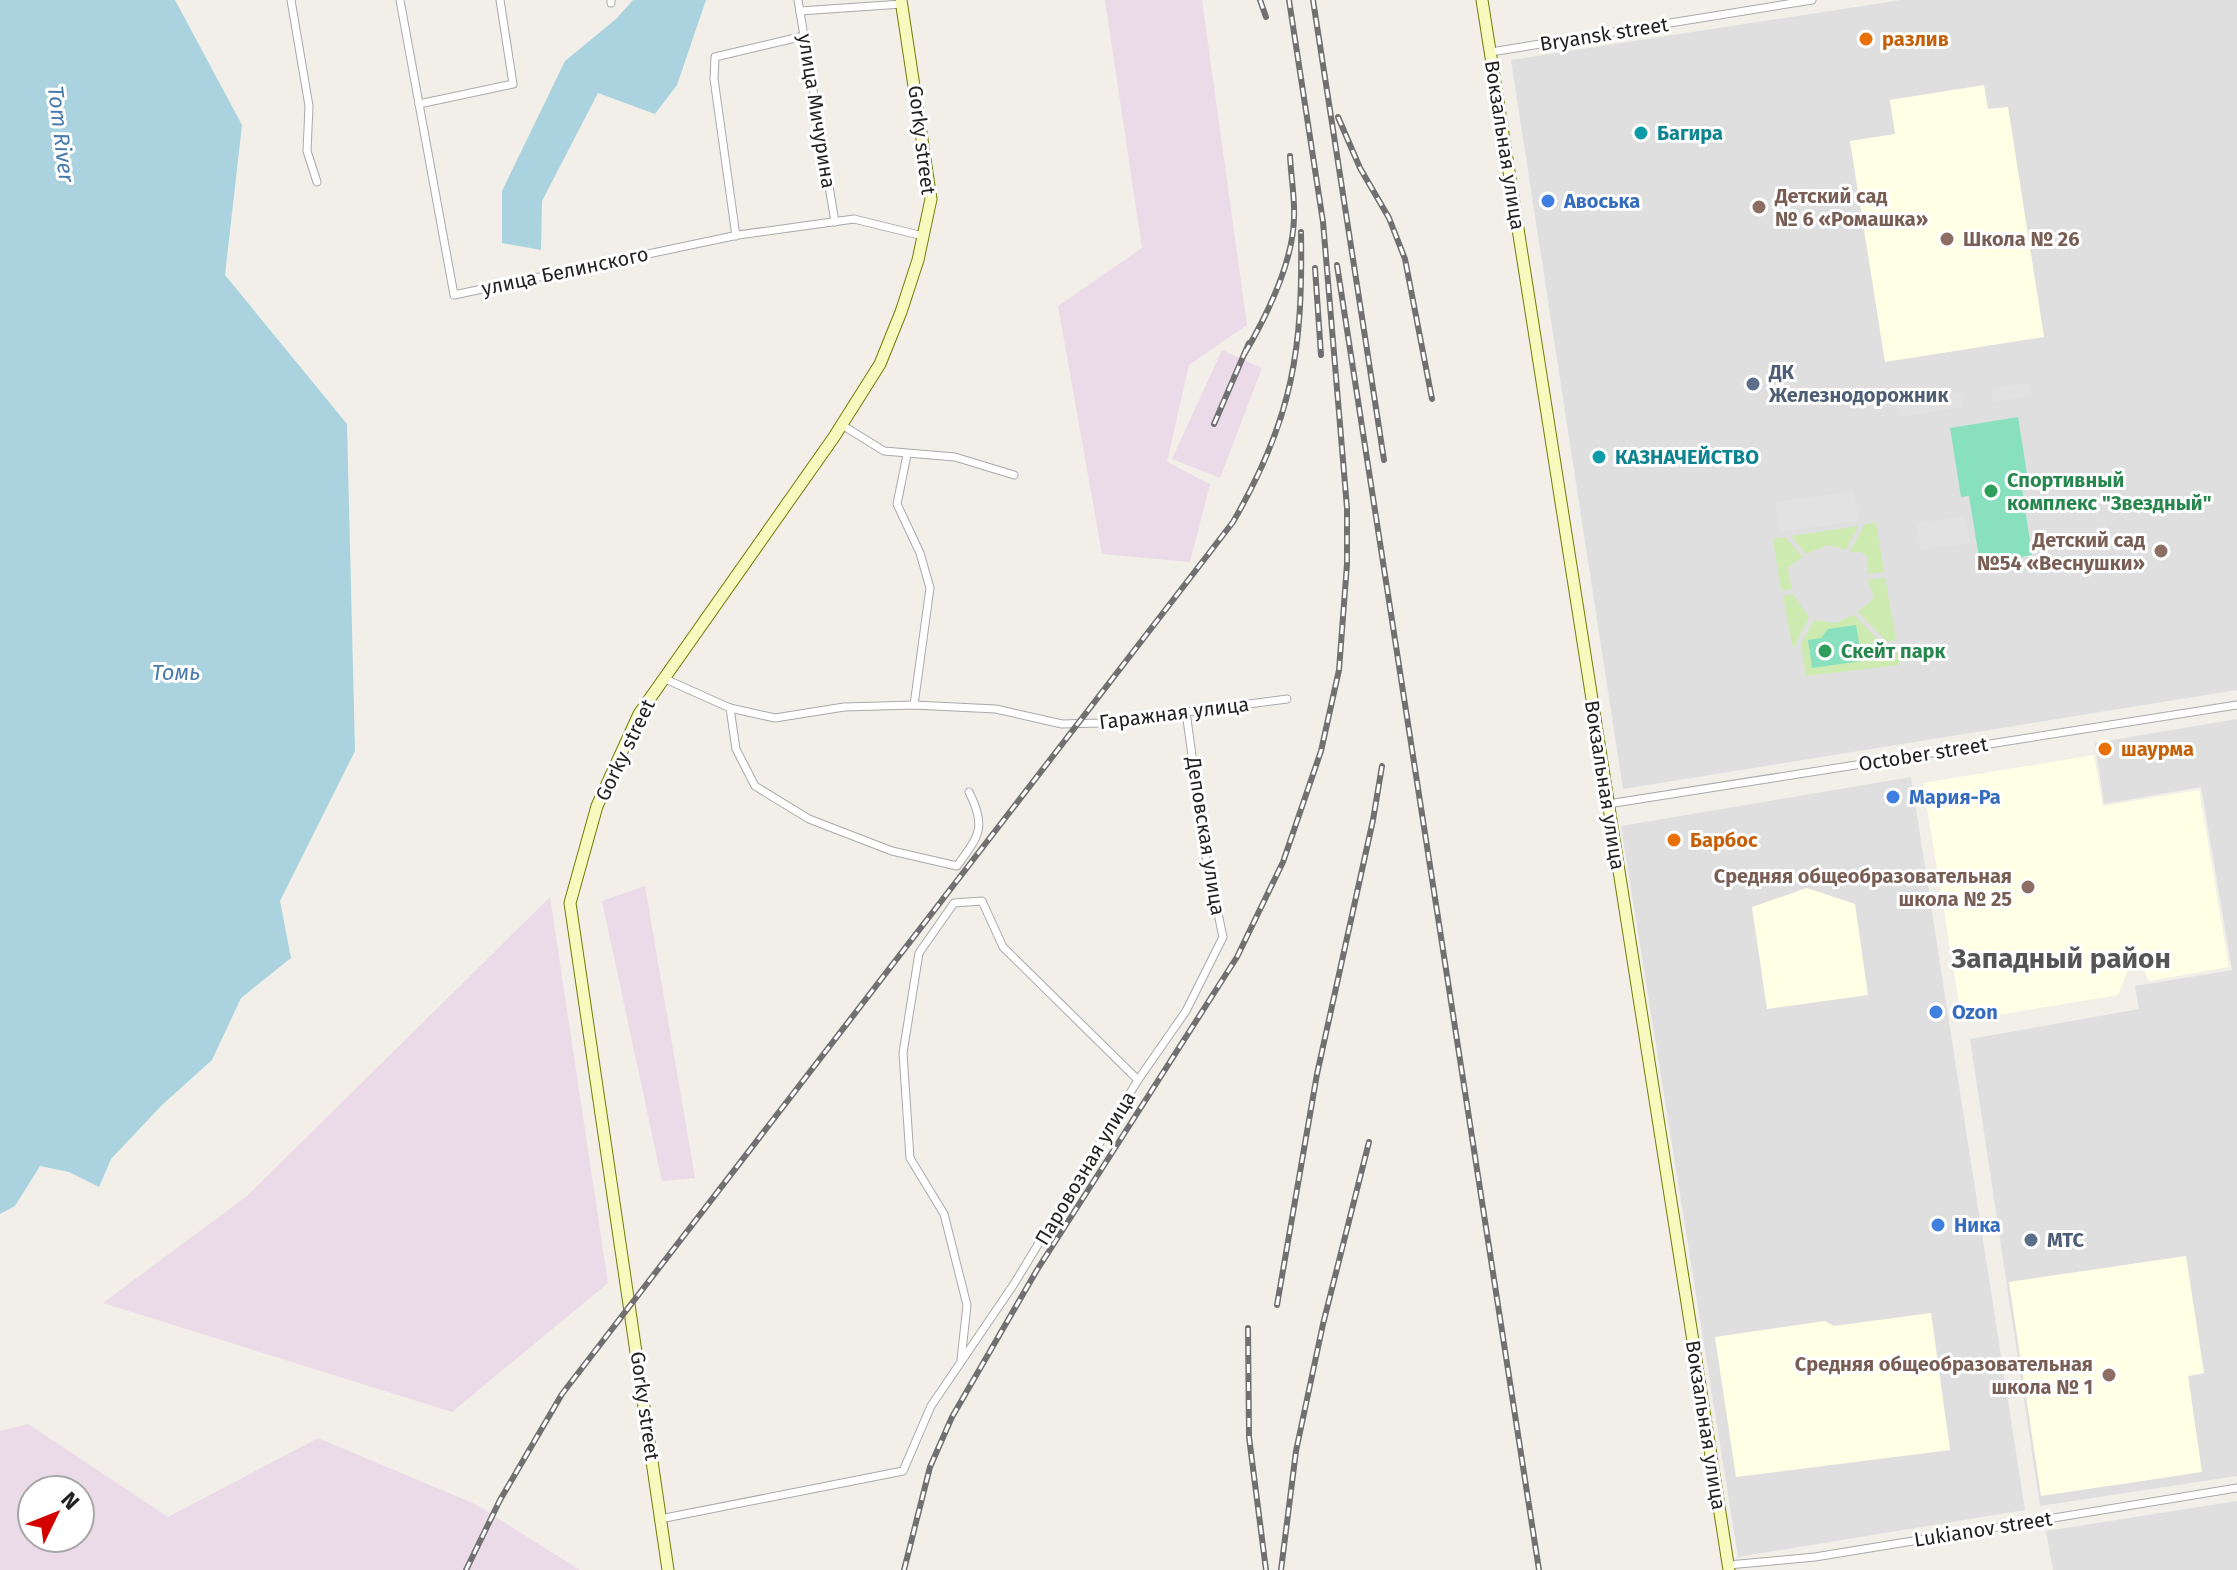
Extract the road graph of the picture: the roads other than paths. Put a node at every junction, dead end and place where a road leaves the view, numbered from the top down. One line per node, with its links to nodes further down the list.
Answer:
1 (291, 0): 13 (street)
2 (400, 0): 12 (street, улица Белинского)
3 (500, 0): 12 (street)
4 (798, 0): 9 (street, улица Мичурина)
5 (1482, 0): 11 (main road, Вокзальная улица)
6 (1812, 0): 7 (street, Bryansk street)
7 (1802, 1): 11 (street, Bryansk street)
8 (902, 2): 9 (street); 16 (main road, Gorky street)
9 (800, 11): 10 (street, улица Мичурина)
10 (804, 36): 14 (street, улица Мичурина); 15 (street)
11 (1491, 52): 27 (main road, Вокзальная улица)
12 (419, 104): 15 (street, улица Белинского)
13 (317, 182)
14 (835, 222): 15 (street, улица Белинского); 16 (street, улица Белинского)
15 (736, 236)
16 (923, 236): 17 (main road, Gorky street)
17 (842, 425): 18 (street); 20 (main road, Gorky street)
18 (907, 455): 19 (street); 22 (street)
19 (1014, 475)
20 (663, 678): 24 (street); 31 (main road, Gorky street)
21 (1287, 699): 25 (street, Гаражная улица)
22 (914, 705): 24 (street); 25 (street, Гаражная улица)
23 (2237, 705): 27 (street, October street)
24 (730, 708): 26 (street)
25 (1186, 712): 28 (street, Деповская улица)
26 (969, 792)
27 (1608, 804): 32 (main road, Вокзальная улица)
28 (1138, 1080): 29 (street, Паровозная улица); 29 (street, Паровозная улица)
29 (960, 1363): 31 (street, Паровозная улица)
30 (2237, 1488): 32 (street, Lukianov street)
31 (660, 1519): 33 (main road, Gorky street)
32 (1728, 1568)
33 (668, 1570)

